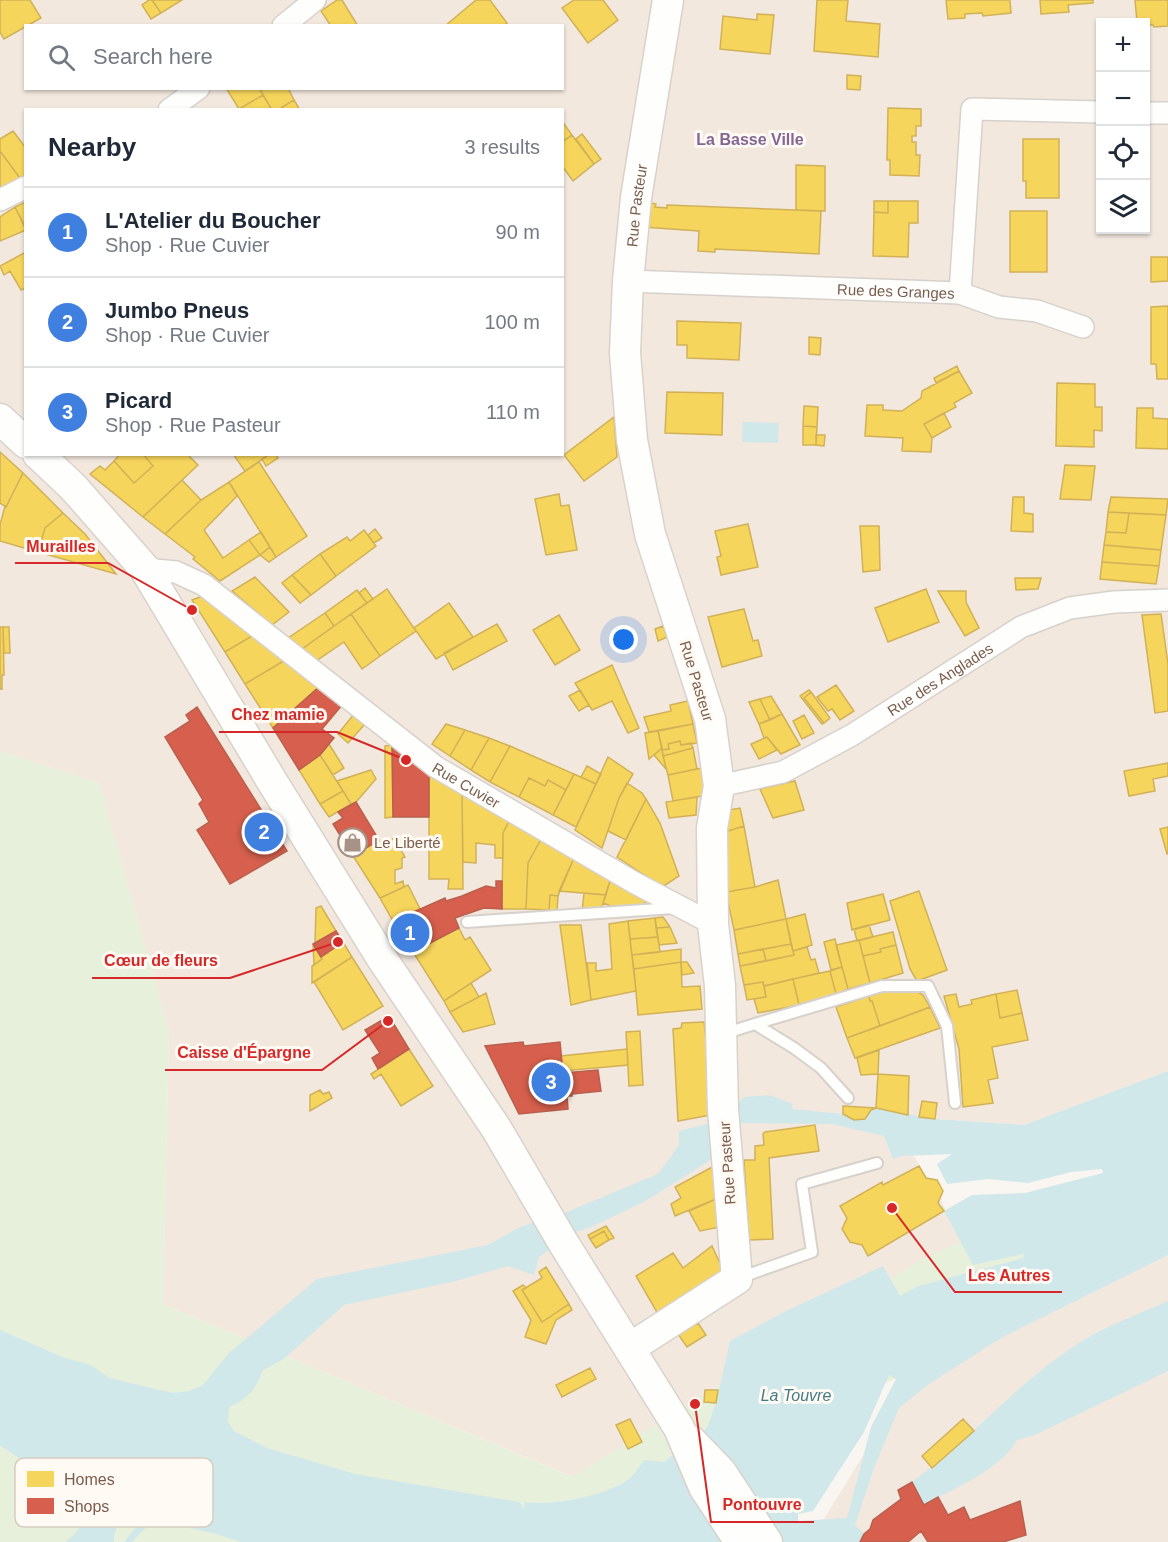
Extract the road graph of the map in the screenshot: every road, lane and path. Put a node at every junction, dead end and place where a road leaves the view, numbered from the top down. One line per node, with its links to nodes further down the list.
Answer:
1 (315, 0): 3 (street)
2 (668, 0): 11 (main road, Rue Pasteur)
3 (285, 24)
4 (197, 90): 5 (street)
5 (172, 108)
6 (1096, 112): 12 (street, Rue des Granges)
7 (1150, 112): 8 (street)
8 (1168, 113)
9 (24, 188): 10 (street)
10 (0, 200)
11 (628, 281): 12 (street, Rue des Granges); 19 (main road, Rue Pasteur)
12 (960, 293): 13 (street)
13 (1083, 327)
14 (0, 419): 15 (main road)
15 (24, 440)
16 (40, 456): 17 (main road)
17 (145, 569): 20 (street, Rue Cuvier); 29 (main road)
18 (1168, 600): 19 (street, Rue des Anglades)
19 (719, 786): 22 (main road, Rue Pasteur)
20 (680, 908): 21 (lane); 22 (street, Rue Cuvier)
21 (467, 922)
22 (713, 924): 24 (main road, Rue Pasteur)
23 (755, 1024): 24 (lane); 25 (lane); 26 (lane)
24 (722, 1035): 28 (main road, Rue Pasteur)
25 (848, 1098)
26 (955, 1103)
27 (877, 1163): 28 (lane)
28 (737, 1279): 29 (main road)
29 (630, 1348): 30 (main road)
30 (679, 1428): 31 (main road); 32 (main road)
31 (740, 1542)
32 (767, 1542)

